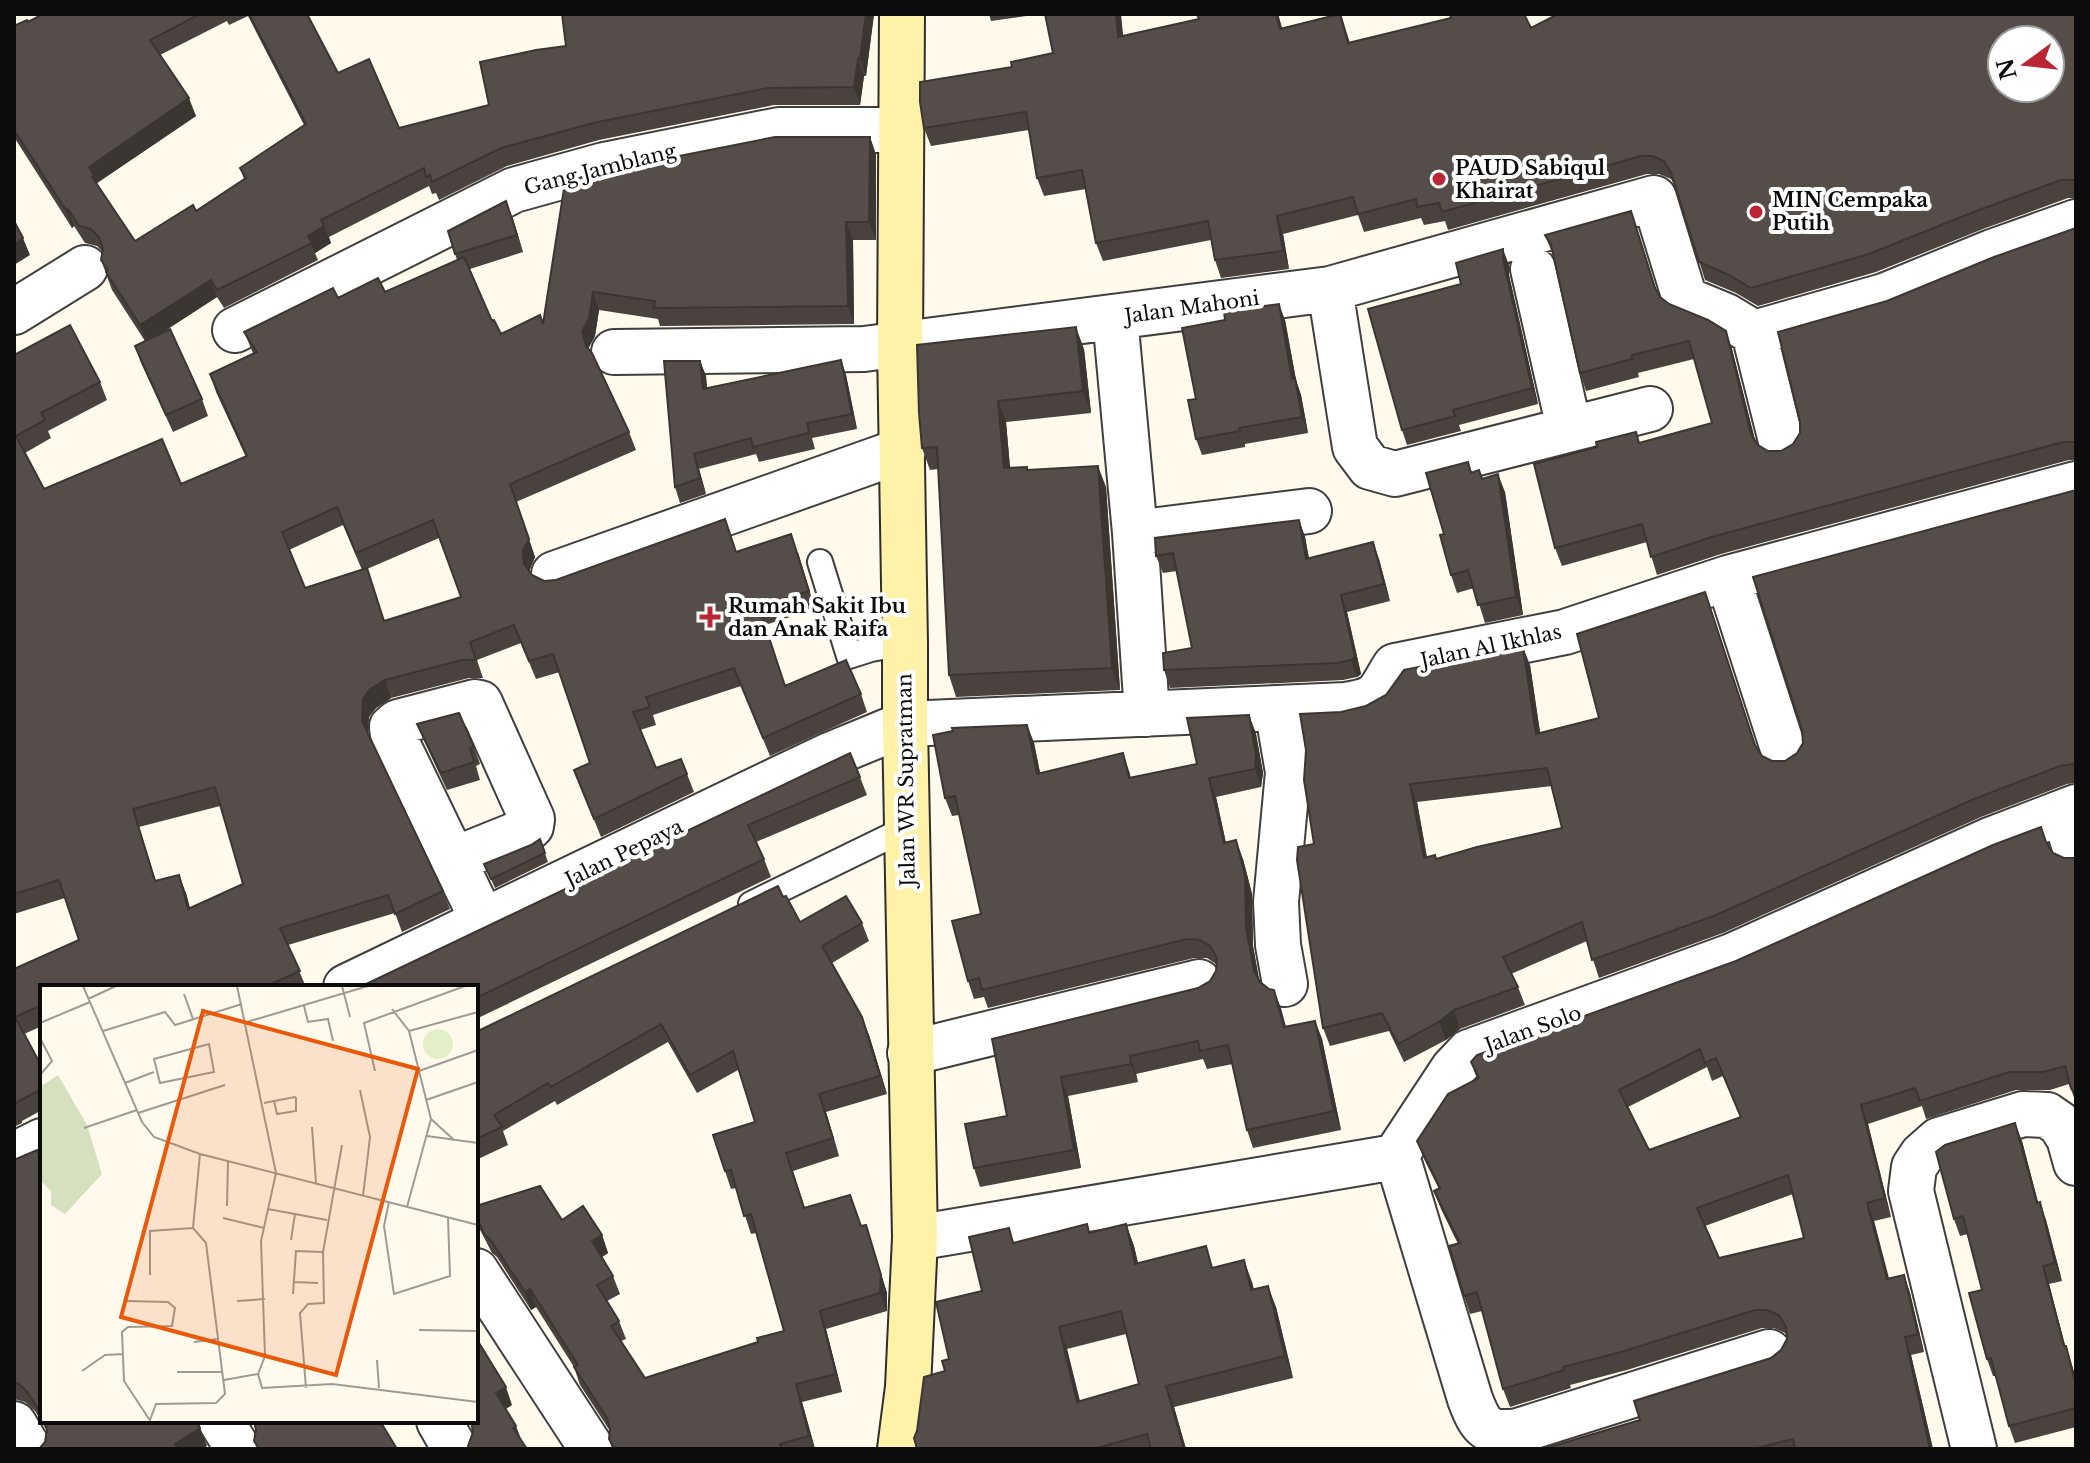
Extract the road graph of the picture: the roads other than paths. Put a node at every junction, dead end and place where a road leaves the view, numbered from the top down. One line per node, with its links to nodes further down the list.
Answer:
1 (902, 14): 2 (main road, Jalan WR Supratman)
2 (901, 130): 9 (street, Gang Jamblang); 11 (main road, Jalan WR Supratman)
3 (2076, 222): 10 (street)
4 (85, 268): 7 (street)
5 (1533, 269): 14 (street)
6 (1330, 289): 8 (street, Jalan Mahoni); 10 (street, Jalan Mahoni); 14 (street)
7 (14, 312)
8 (1115, 317): 11 (street, Jalan Mahoni); 19 (street)
9 (235, 330)
10 (1754, 333): 15 (street)
11 (900, 346): 12 (street, Jalan Mahoni); 16 (main road, Jalan WR Supratman)
12 (614, 352)
13 (1650, 409): 14 (street)
14 (1569, 428)
15 (1782, 445)
16 (903, 450): 21 (street); 23 (main road, Jalan WR Supratman)
17 (2076, 484): 22 (street, Jalan Al Ikhlas)
18 (1309, 511): 19 (street)
19 (1135, 533): 25 (street)
20 (820, 562): 23 (lane)
21 (554, 574)
22 (1728, 578): 24 (street, Jalan Al Ikhlas); 27 (street)
23 (905, 643): 26 (main road, Jalan WR Supratman)
24 (1277, 708): 25 (street, Jalan Al Ikhlas); 34 (street)
25 (1147, 714): 26 (street, Jalan Al Ikhlas)
26 (905, 724): 29 (main road, Jalan WR Supratman); 32 (street, Jalan Pepaya)
27 (1785, 755)
28 (2072, 824): 39 (street, Jalan Solo)
29 (907, 828): 31 (lane); 36 (main road, Jalan WR Supratman)
30 (453, 860): 32 (street)
31 (729, 915)
32 (483, 921): 35 (street, Jalan Pepaya)
33 (1199, 982): 36 (street)
34 (1285, 984)
35 (350, 985)
36 (910, 1053): 41 (main road, Jalan WR Supratman)
37 (40, 1142): 38 (street)
38 (14, 1155)
39 (1395, 1157): 41 (street); 43 (street)
40 (2076, 1163): 52 (street)
41 (915, 1238): 51 (main road, Jalan WR Supratman)
42 (478, 1274): 50 (street)
43 (1769, 1352)
44 (222, 1423): 48 (street)
45 (440, 1423): 49 (street)
46 (14, 1424): 47 (street)
47 (29, 1449)
48 (238, 1449)
49 (455, 1449)
50 (592, 1449)
51 (900, 1449)
52 (1974, 1449)

